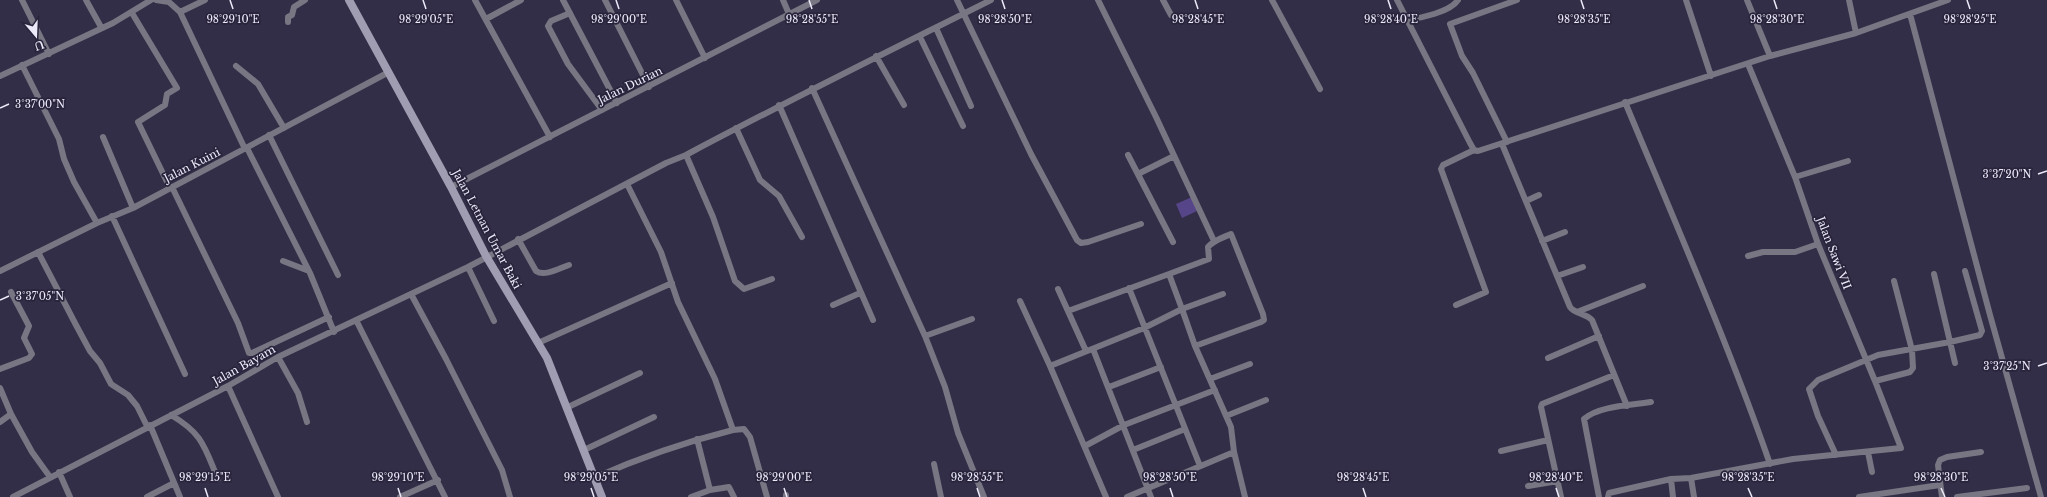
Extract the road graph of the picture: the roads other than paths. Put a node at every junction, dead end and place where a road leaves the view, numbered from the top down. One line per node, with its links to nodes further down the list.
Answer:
1 (22, 0): 41 (street)
2 (86, 0): 37 (street)
3 (152, 0): 28 (street)
4 (156, 0): 27 (street)
5 (205, 0): 27 (street)
6 (305, 0): 36 (street)
7 (349, 0): 48 (street, Jalan Letnan Umar Baki)
8 (475, 0): 34 (street)
9 (522, 0): 34 (street)
10 (563, 0): 29 (street)
11 (605, 0): 51 (street)
12 (676, 0): 44 (street)
13 (783, 0): 30 (street)
14 (817, 0): 30 (street, Jalan Durian)
15 (957, 0): 31 (street)
16 (991, 0): 31 (street, Jalan Bayam)
17 (1098, 0): 71 (street)
18 (1163, 0): 33 (street)
19 (1272, 0): 53 (street)
20 (1397, 0): 35 (street)
21 (1458, 0): 35 (street)
22 (1517, 0): 66 (street)
23 (1686, 0): 50 (street)
24 (1747, 0): 43 (street)
25 (1849, 0): 39 (street)
26 (1948, 0): 32 (street)
27 (180, 12): 67 (street)
28 (132, 13): 37 (street); 77 (street)
29 (570, 13): 55 (street); 59 (street)
30 (790, 14): 44 (street, Jalan Durian)
31 (964, 14): 38 (street, Jalan Bayam); 83 (street)
32 (1910, 14): 39 (street); 223 (street)
33 (1171, 15)
34 (486, 19): 65 (street)
35 (1407, 20): 68 (street)
36 (288, 22)
37 (101, 27): 41 (street)
38 (936, 28): 40 (street, Jalan Bayam); 58 (street)
39 (1856, 32): 43 (street)
40 (920, 37): 42 (street, Jalan Bayam); 60 (street)
41 (49, 54): 46 (street)
42 (876, 56): 52 (street, Jalan Bayam); 57 (street)
43 (1770, 56): 45 (street)
44 (705, 58): 51 (street, Jalan Durian)
45 (1748, 64): 50 (street); 74 (street, Jalan Sawi VII)
46 (22, 65): 49 (street); 82 (street)
47 (236, 66): 61 (street)
48 (389, 72): 61 (street, Jalan Kuini); 76 (street, Jalan Letnan Umar Baki)
49 (0, 76)
50 (1711, 76): 54 (street)
51 (649, 88): 55 (street, Jalan Durian)
52 (812, 88): 56 (street, Jalan Bayam); 128 (street)
53 (1320, 89)
54 (1626, 102): 66 (street); 179 (street)
55 (616, 103): 59 (street, Jalan Durian)
56 (779, 105): 62 (street, Jalan Bayam); 113 (street)
57 (904, 105)
58 (971, 106)
59 (602, 110): 65 (street, Jalan Durian)
60 (963, 126)
61 (284, 128): 63 (street, Jalan Kuini)
62 (736, 128): 70 (street, Jalan Bayam); 85 (street)
63 (270, 135): 67 (street, Jalan Kuini); 103 (street)
64 (103, 137): 80 (street)
65 (550, 137): 76 (street, Jalan Durian)
66 (1505, 143): 68 (street); 79 (street)
67 (246, 149): 77 (street, Jalan Kuini); 99 (street)
68 (1474, 150): 117 (street)
69 (1128, 154): 73 (street)
70 (686, 155): 75 (street, Jalan Bayam); 105 (street)
71 (1174, 156): 73 (street); 87 (street)
72 (1848, 161): 74 (street)
73 (1138, 174): 89 (street)
74 (1795, 177): 90 (street, Jalan Sawi VII)
75 (628, 184): 86 (street, Jalan Bayam); 107 (street)
76 (451, 187): 92 (street, Jalan Letnan Umar Baki)
77 (171, 188): 80 (street, Jalan Kuini); 121 (street)
78 (1539, 195): 79 (street)
79 (1526, 201): 88 (street)
80 (134, 208): 81 (street, Jalan Kuini)
81 (112, 216): 82 (street, Jalan Kuini); 145 (street)
82 (97, 222): 91 (street, Jalan Kuini)
83 (1141, 224)
84 (1565, 232): 88 (street)
85 (802, 237)
86 (518, 239): 92 (street, Jalan Bayam); 95 (street)
87 (1214, 241): 101 (street); 132 (street)
88 (1542, 241): 104 (street)
89 (1173, 242)
90 (1818, 244): 93 (street); 138 (street, Jalan Sawi VII)
91 (38, 252): 98 (street, Jalan Kuini); 165 (street)
92 (486, 256): 96 (street, Jalan Bayam); 130 (street, Jalan Letnan Umar Baki)
93 (1748, 256)
94 (283, 261): 99 (street)
95 (569, 265)
96 (468, 267): 112 (street, Jalan Bayam); 125 (street)
97 (1582, 267): 104 (street)
98 (0, 270)
99 (309, 271): 121 (street)
100 (1965, 271): 131 (street)
101 (1169, 274): 109 (street); 118 (street)
102 (1934, 274): 131 (street)
103 (338, 275)
104 (1557, 276): 120 (street)
105 (772, 278)
106 (1894, 281): 134 (street)
107 (672, 283): 130 (street); 167 (street)
108 (1643, 286): 120 (street)
109 (1129, 288): 119 (street); 126 (street)
110 (1058, 289): 119 (street)
111 (11, 292): 143 (street)
112 (411, 294): 123 (street, Jalan Bayam); 204 (street)
113 (860, 294): 116 (street); 124 (street)
114 (1223, 294): 118 (street)
115 (1020, 301): 141 (street)
116 (833, 305)
117 (1456, 305)
118 (1182, 309): 126 (street); 132 (street)
119 (1068, 311): 135 (street)
120 (1577, 312): 129 (street)
121 (330, 318): 127 (street)
122 (972, 319): 128 (street)
123 (356, 320): 127 (street, Jalan Bayam); 188 (street)
124 (873, 320)
125 (494, 321)
126 (1144, 328): 133 (street); 142 (street)
127 (334, 332): 136 (street, Jalan Bayam)
128 (924, 336): 210 (street)
129 (1599, 336): 137 (street); 146 (street)
130 (538, 342): 157 (street, Jalan Letnan Umar Baki)
131 (1950, 342): 134 (street); 140 (street)
132 (1195, 346): 147 (street)
133 (1093, 348): 135 (street); 150 (street)
134 (1912, 350): 138 (street); 148 (street)
135 (1086, 352): 141 (street)
136 (278, 357): 149 (street, Jalan Bayam); 163 (street)
137 (1548, 358)
138 (1866, 360): 148 (street, Jalan Sawi VII); 177 (street)
139 (1250, 364): 147 (street)
140 (1955, 364)
141 (1050, 366): 170 (street)
142 (1161, 368): 150 (street); 155 (street)
143 (0, 369)
144 (640, 373): 157 (street)
145 (185, 374)
146 (1614, 375): 156 (street); 169 (street)
147 (1210, 379): 152 (street)
148 (1875, 381): 175 (street, Jalan Sawi VII)
149 (228, 386): 159 (street, Jalan Bayam); 201 (street)
150 (1109, 387): 164 (street)
151 (0, 388): 158 (street)
152 (1215, 390): 155 (street); 160 (street)
153 (1266, 400): 160 (street)
154 (1651, 402): 156 (street)
155 (1176, 405): 164 (street); 166 (street)
156 (1627, 406): 216 (street)
157 (566, 408): 171 (street, Jalan Letnan Umar Baki)
158 (11, 414): 162 (street); 183 (street)
159 (171, 415): 165 (street, Jalan Bayam); 184 (street)
160 (1226, 416): 174 (street)
161 (654, 417): 171 (street)
162 (0, 422)
163 (307, 422)
164 (1124, 425): 170 (street); 172 (street)
165 (148, 426): 181 (street, Jalan Bayam); 190 (street)
166 (1185, 429): 172 (street); 180 (street)
167 (733, 430): 168 (street); 208 (street)
168 (697, 440): 185 (street); 195 (street)
169 (1548, 440): 173 (street); 189 (street)
170 (1085, 446): 211 (street)
171 (584, 450): 185 (street, Jalan Letnan Umar Baki)
172 (1133, 450): 193 (street)
173 (1501, 451)
174 (1234, 452): 180 (street); 196 (street)
175 (1868, 452): 177 (street); 182 (street)
176 (1981, 452): 191 (street)
177 (1836, 455): 179 (street)
178 (934, 464): 209 (street)
179 (1770, 464): 187 (street)
180 (1200, 466): 193 (street)
181 (59, 472): 183 (street, Jalan Bayam); 198 (street)
182 (1872, 472)
183 (50, 477): 197 (street, Jalan Bayam)
184 (218, 478)
185 (594, 478): 205 (street, Jalan Letnan Umar Baki)
186 (1671, 478): 187 (street); 217 (street); 218 (street)
187 (1691, 478): 219 (street)
188 (438, 480): 202 (street); 203 (street)
189 (1558, 481): 192 (street); 215 (street)
190 (174, 483): 199 (street); 200 (street)
191 (1940, 485): 220 (street); 221 (street)
192 (1528, 486)
193 (1147, 488): 212 (street); 213 (street)
194 (2027, 488): 222 (street)
195 (710, 490): 206 (street); 207 (street)
196 (1244, 496): 214 (street)
197 (13, 497)
198 (70, 497)
199 (147, 497)
200 (180, 497)
201 (278, 497)
202 (400, 497)
203 (445, 497)
204 (510, 497)
205 (602, 497)
206 (691, 497)
207 (734, 497)
208 (767, 497)
209 (941, 497)
210 (984, 497)
211 (1106, 497)
212 (1127, 497)
213 (1151, 497)
214 (1237, 497)
215 (1561, 497)
216 (1599, 497)
217 (1608, 497)
218 (1673, 497)
219 (1694, 497)
220 (1859, 497)
221 (1942, 497)
222 (1957, 497)
223 (2041, 497)

